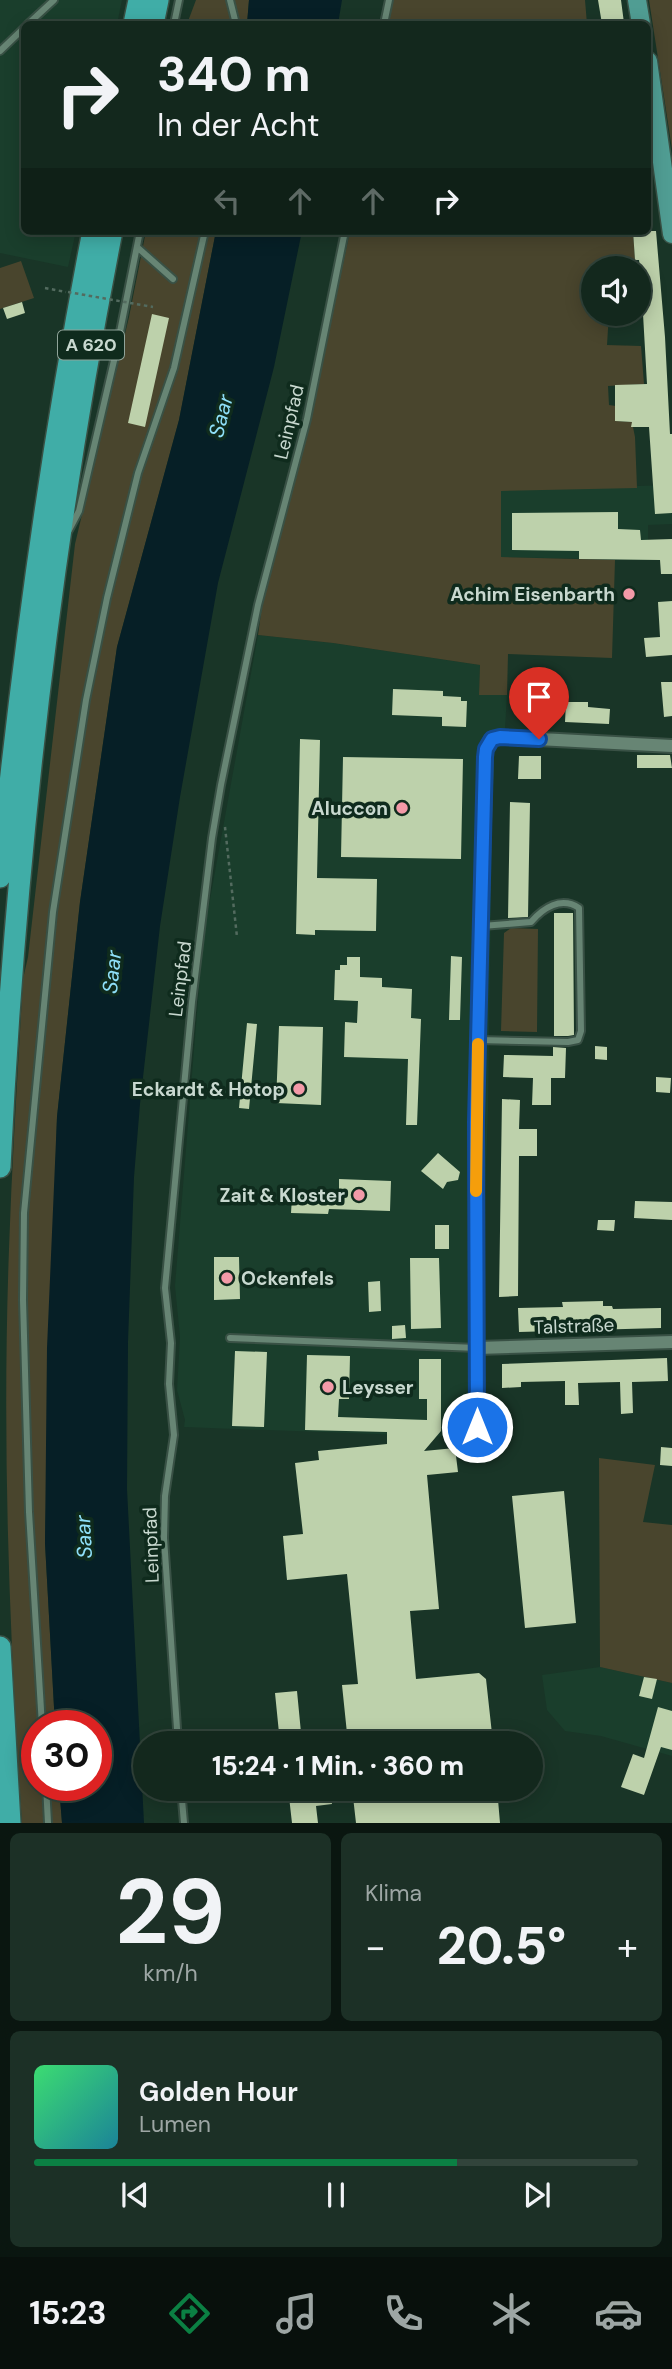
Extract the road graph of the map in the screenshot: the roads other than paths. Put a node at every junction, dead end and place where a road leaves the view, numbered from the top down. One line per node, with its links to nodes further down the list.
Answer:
1 (54, 0): 8 (lane)
2 (139, 0): 9 (highway)
3 (158, 0): 10 (highway)
4 (179, 0): 11 (lane)
5 (230, 0): 12 (lane)
6 (388, 0): 13 (lane)
7 (637, 0): 14 (main road)
8 (31, 21)
9 (135, 21)
10 (154, 21)
11 (175, 21)
12 (235, 21)
13 (384, 21)
14 (640, 21)
15 (21, 31): 16 (lane)
16 (0, 51)
17 (651, 83): 18 (main road)
18 (672, 234)
19 (92, 235): 28 (highway, A 620)
20 (111, 235): 26 (highway, A 620)
21 (139, 235): 24 (lane)
22 (204, 235): 37 (lane)
23 (344, 235): 38 (lane, Leinpfad)
24 (137, 247): 25 (lane); 26 (lane)
25 (173, 279)
26 (56, 557): 31 (highway, A 620)
27 (672, 746): 29 (street)
28 (0, 877)
29 (481, 926): 30 (street); 30 (lane)
30 (478, 1040): 34 (street)
31 (0, 1167)
32 (230, 1338): 34 (lane)
33 (672, 1342): 34 (street, Talstraße)
34 (477, 1348): 35 (street)
35 (477, 1427)
36 (0, 1647): 41 (highway)
37 (41, 1710)
38 (177, 1731)
39 (47, 1801): 42 (lane)
40 (182, 1801): 43 (lane)
41 (10, 1823)
42 (48, 1823)
43 (184, 1823)

